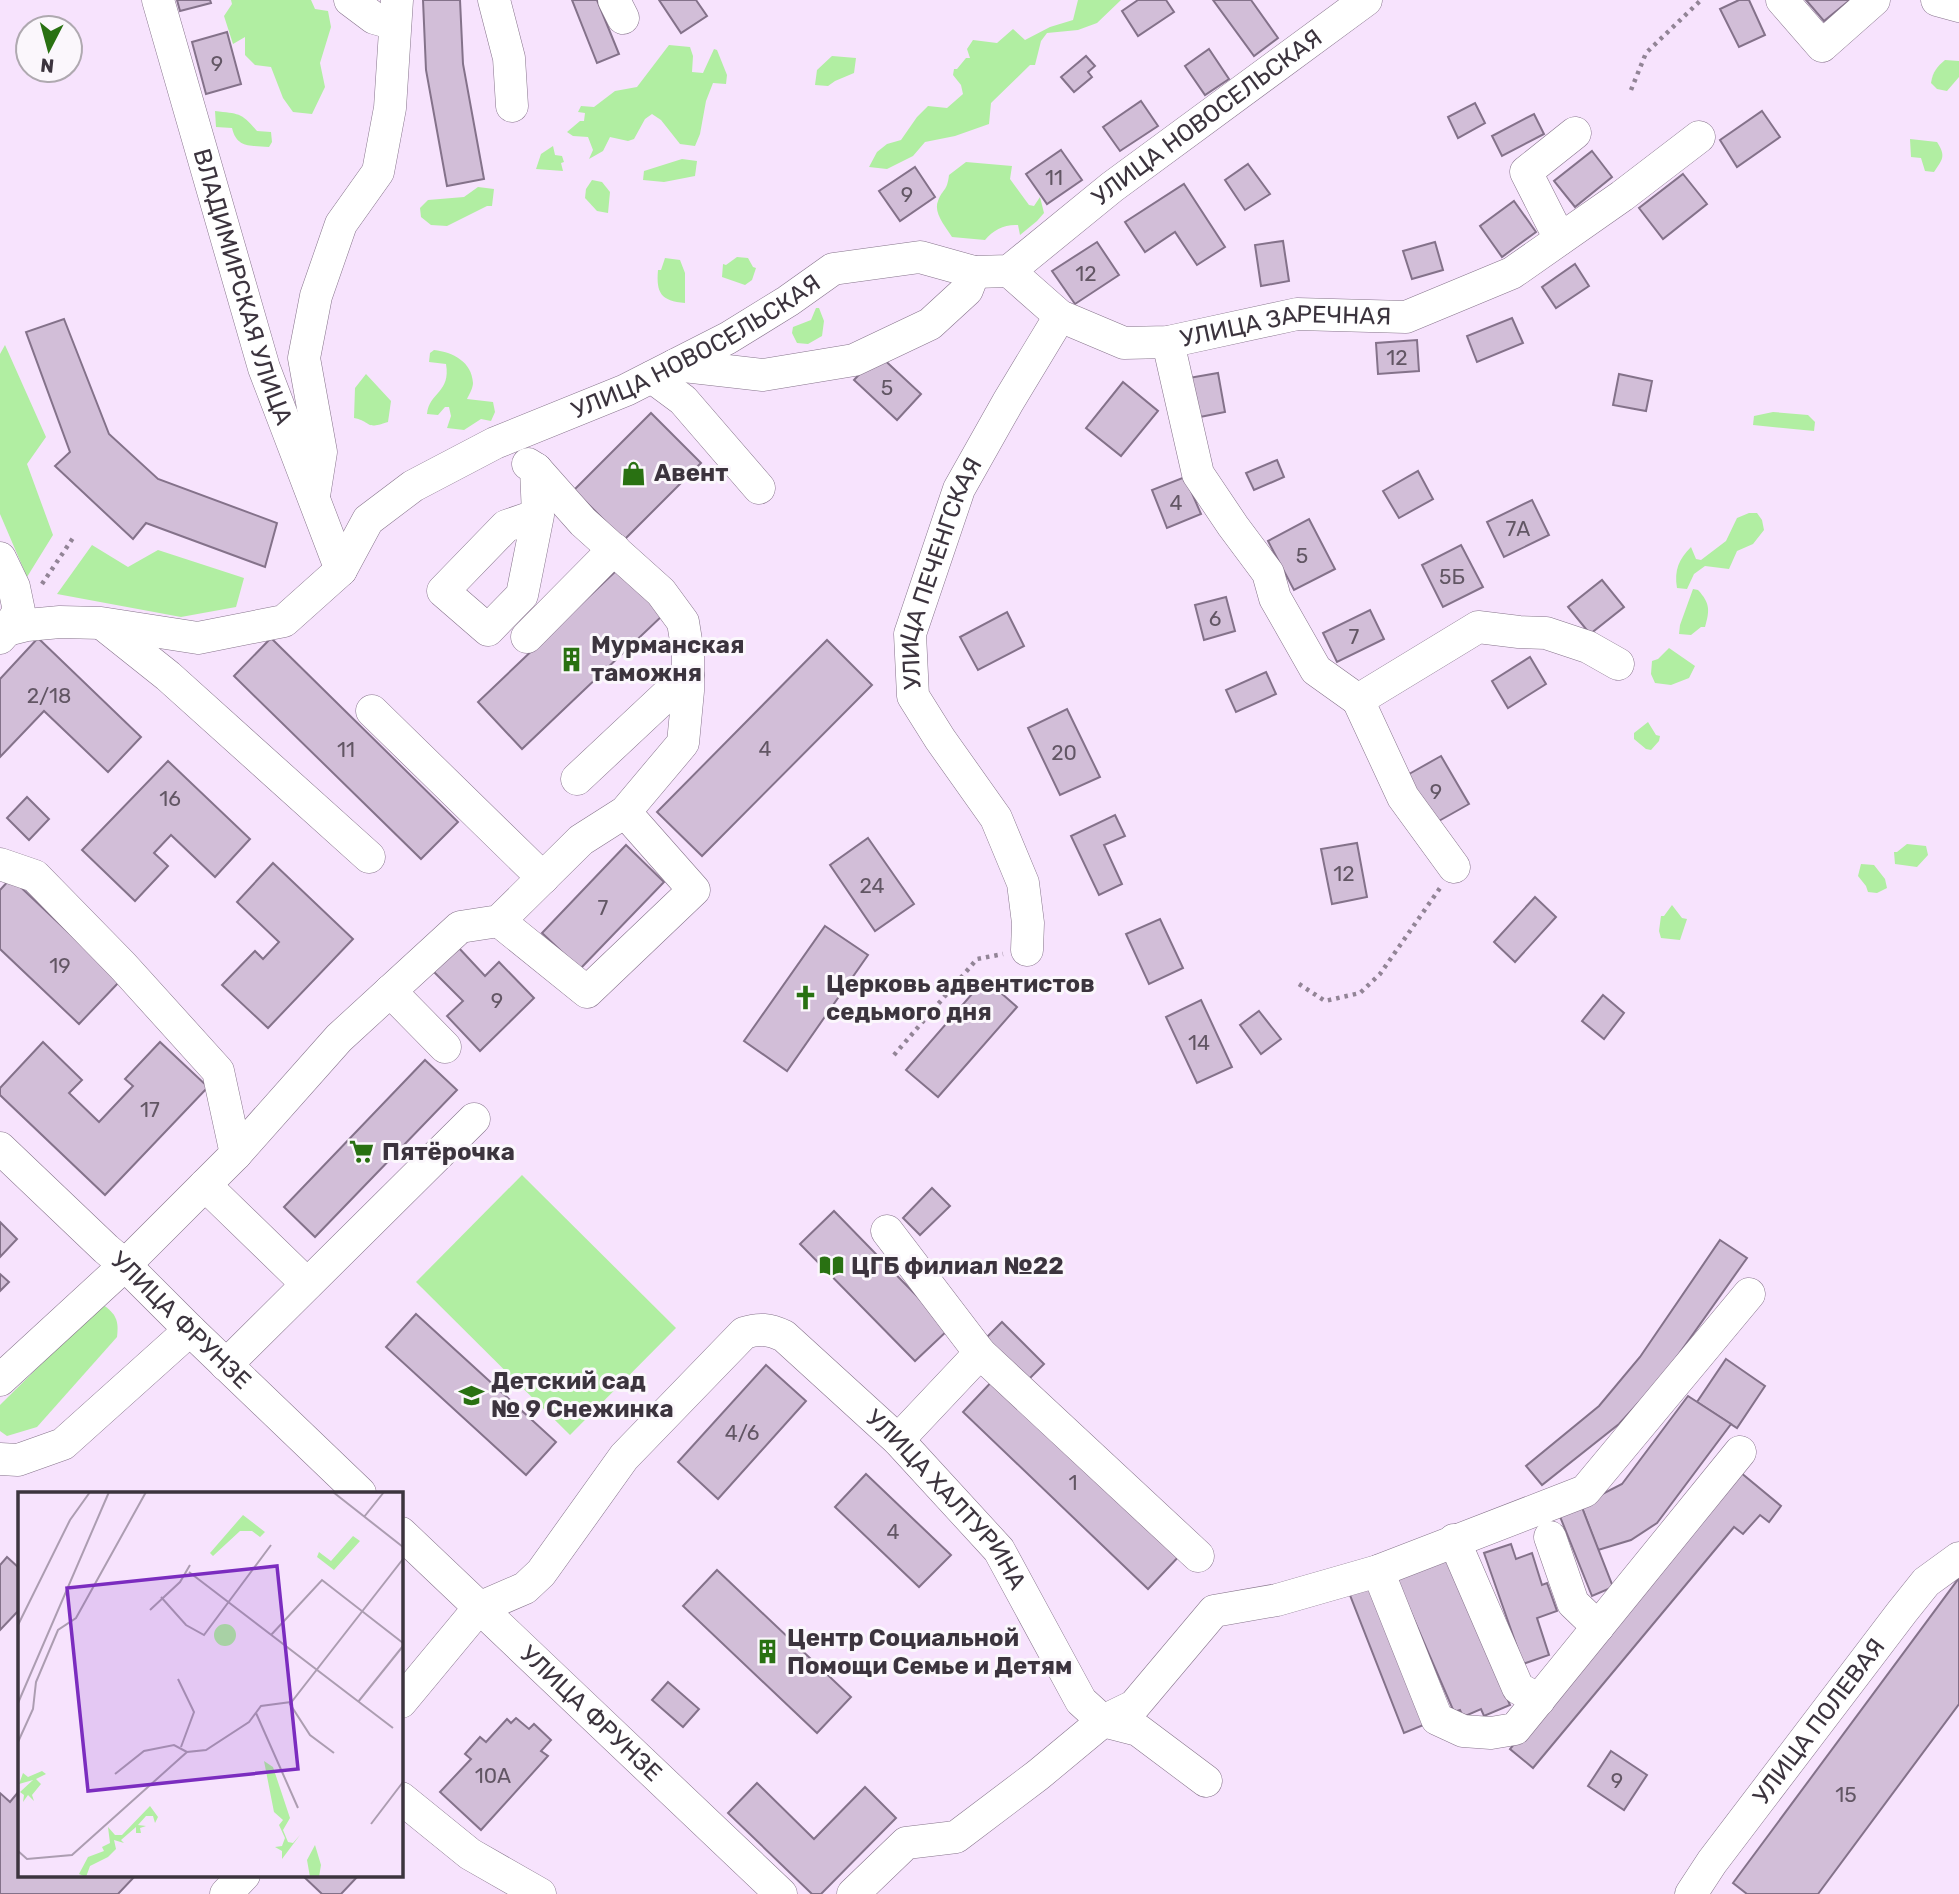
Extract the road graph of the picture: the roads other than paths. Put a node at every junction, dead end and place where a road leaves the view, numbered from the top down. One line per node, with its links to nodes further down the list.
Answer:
1 (158, 0): 22 (street, ВЛАДИМИРСКАЯ УЛИЦА)
2 (350, 0): 9 (street)
3 (494, 0): 10 (street)
4 (1366, 0): 14 (street, УЛИЦА НОВОСЕЛЬСКАЯ)
5 (1782, 0): 6 (street)
6 (1874, 0)
7 (1937, 0): 8 (street)
8 (1959, 6)
9 (396, 12): 22 (street)
10 (512, 106)
11 (1575, 133): 13 (street)
12 (1699, 137): 13 (street, УЛИЦА ЗАРЕЧНАЯ)
13 (1560, 239): 17 (street, УЛИЦА ЗАРЕЧНАЯ)
14 (1009, 271): 15 (street, УЛИЦА НОВОСЕЛЬСКАЯ); 16 (street, УЛИЦА ЗАРЕЧНАЯ)
15 (974, 272): 18 (street, УЛИЦА НОВОСЕЛЬСКАЯ); 18 (street)
16 (1060, 316): 17 (street, УЛИЦА ЗАРЕЧНАЯ); 41 (street, УЛИЦА ПЕЧЕНГСКАЯ)
17 (1168, 342): 32 (street)
18 (664, 371): 19 (street, УЛИЦА НОВОСЕЛЬСКАЯ); 21 (street)
19 (495, 443): 20 (street); 26 (street, УЛИЦА НОВОСЕЛЬСКАЯ)
20 (536, 469): 23 (street); 24 (street)
21 (759, 488)
22 (313, 498): 26 (street, ВЛАДИМИРСКАЯ УЛИЦА)
23 (538, 515)
24 (614, 549): 29 (street); 31 (street)
25 (0, 558): 28 (street)
26 (341, 570): 27 (street, УЛИЦА НОВОСЕЛЬСКАЯ)
27 (101, 623): 28 (street, УЛИЦА НОВОСЕЛЬСКАЯ); 36 (street)
28 (4, 634)
29 (527, 637)
30 (1618, 664): 32 (street)
31 (688, 675): 34 (street); 35 (street)
32 (1358, 700): 38 (street)
33 (372, 711): 39 (street)
34 (577, 779)
35 (625, 812): 39 (street); 40 (street)
36 (369, 857)
37 (0, 864): 46 (street)
38 (1454, 867)
39 (543, 878): 40 (street)
40 (499, 921): 42 (street)
41 (1027, 950)
42 (390, 991): 43 (street); 46 (street)
43 (445, 1047)
44 (474, 1119): 50 (street)
45 (0, 1148): 49 (street, УЛИЦА ФРУНЗЕ)
46 (236, 1154): 47 (street)
47 (205, 1185): 49 (street); 50 (street)
48 (887, 1231): 53 (street)
49 (125, 1265): 52 (street, УЛИЦА ФРУНЗЕ); 55 (street)
50 (307, 1284): 54 (street)
51 (1749, 1294): 62 (street)
52 (190, 1329): 54 (street, УЛИЦА ФРУНЗЕ); 58 (street)
53 (980, 1353): 56 (street); 63 (street)
54 (226, 1365): 59 (street, УЛИЦА ФРУНЗЕ)
55 (0, 1380)
56 (898, 1440): 66 (street, УЛИЦА ХАЛТУРИНА); 70 (street, УЛИЦА ХАЛТУРИНА)
57 (1740, 1452): 67 (street)
58 (0, 1459)
59 (359, 1492)
60 (402, 1534): 66 (street, УЛИЦА ФРУНЗЕ)
61 (1550, 1537): 67 (street)
62 (1454, 1540): 65 (street); 68 (street)
63 (1198, 1556)
64 (1959, 1558): 78 (street, УЛИЦА ПОЛЕВАЯ)
65 (1378, 1571): 68 (street); 70 (street)
66 (479, 1608): 69 (street); 76 (street, УЛИЦА ФРУНЗЕ)
67 (1598, 1627): 68 (street)
68 (1539, 1700)
69 (402, 1701)
70 (1103, 1721): 71 (street); 77 (street)
71 (1206, 1782)
72 (402, 1799): 74 (street)
73 (243, 1876): 75 (street)
74 (549, 1893)
75 (226, 1894)
76 (781, 1894)
77 (853, 1894)
78 (1691, 1894)

